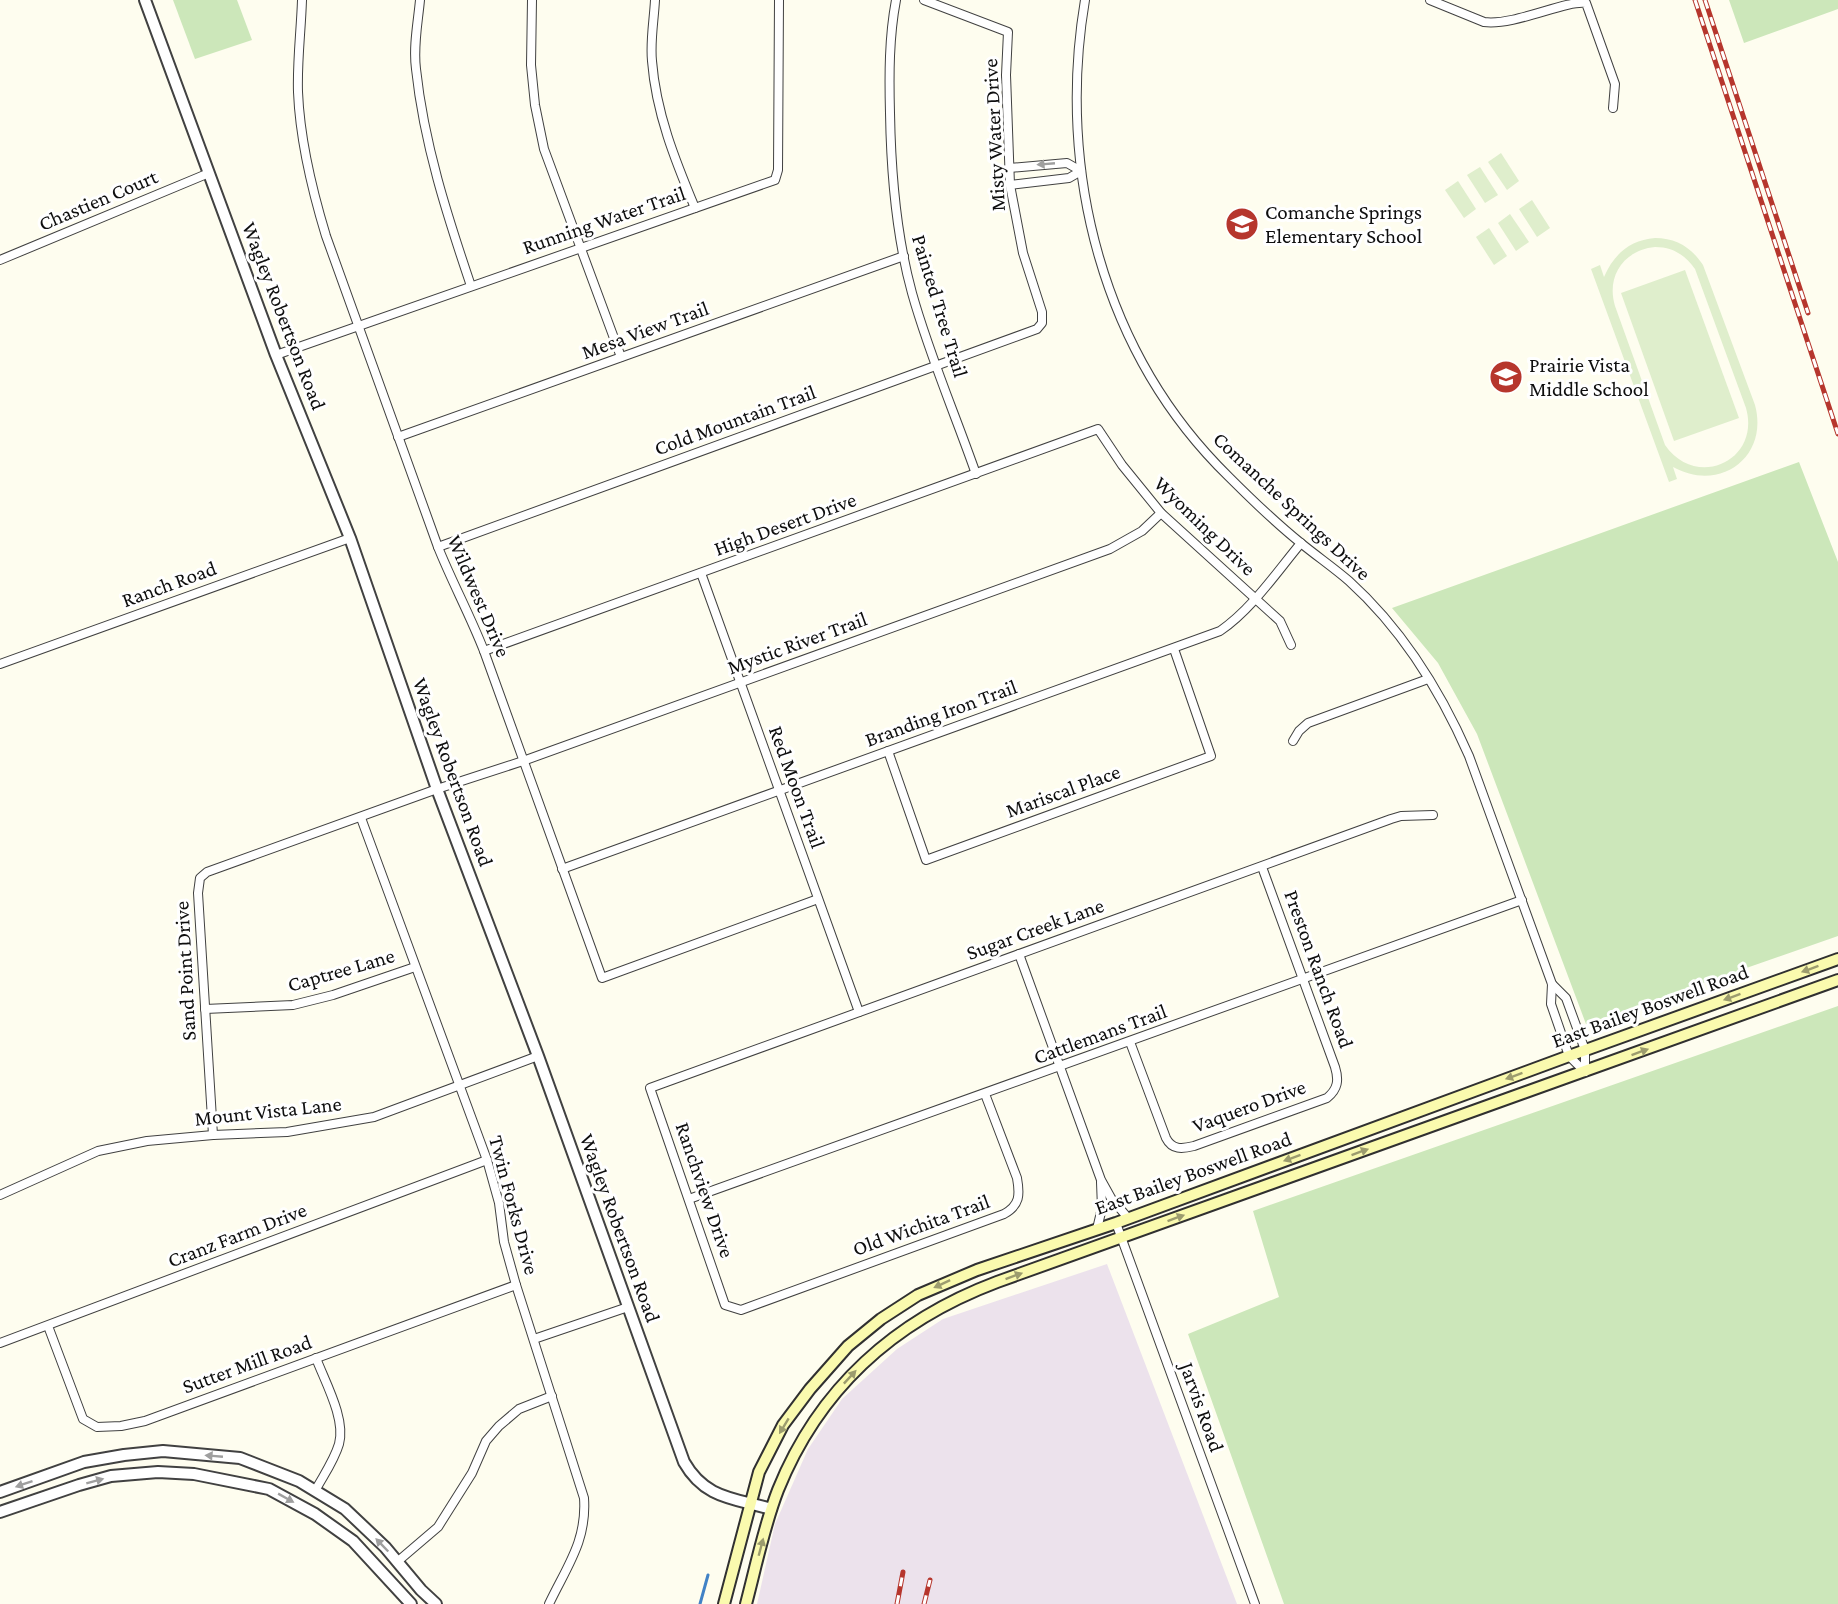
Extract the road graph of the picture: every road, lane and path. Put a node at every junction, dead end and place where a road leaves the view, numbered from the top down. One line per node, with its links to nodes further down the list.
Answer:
1 (145, 0): 14 (street, Wagley Robertson Road)
2 (302, 0): 22 (street, Wildwest Drive)
3 (420, 0): 20 (street)
4 (532, 0): 17 (street)
5 (655, 0): 16 (street)
6 (779, 0): 16 (street, Running Water Trail)
7 (896, 0): 18 (street, Painted Tree Trail)
8 (924, 0): 12 (street, Misty Water Drive)
9 (1085, 0): 13 (street, Comanche Springs Drive)
10 (1433, 1): 11 (street)
11 (1613, 108)
12 (1009, 168): 13 (street, one-way to 12); 15 (street, Misty Water Drive)
13 (1081, 171): 15 (street); 31 (street, Comanche Springs Drive)
14 (209, 173): 19 (street, Chastien Court); 23 (street, Wagley Robertson Road)
15 (1010, 185): 21 (street, Misty Water Drive)
16 (695, 208): 17 (street, Running Water Trail)
17 (580, 247): 20 (street, Running Water Trail); 24 (street)
18 (903, 256): 24 (street, Mesa View Trail); 25 (street, Painted Tree Trail)
19 (0, 260)
20 (471, 286): 22 (street, Running Water Trail)
21 (1042, 323): 25 (street, Cold Mountain Trail)
22 (359, 327): 23 (street, Running Water Trail); 27 (street, Wildwest Drive)
23 (276, 355): 30 (street, Wagley Robertson Road)
24 (621, 357): 27 (street, Mesa View Trail)
25 (937, 366): 28 (street, Painted Tree Trail); 32 (street, Cold Mountain Trail)
26 (1098, 429): 28 (street, High Desert Drive); 29 (street, Wyoming Drive)
27 (398, 437): 32 (street, Wildwest Drive)
28 (976, 474): 33 (street, High Desert Drive)
29 (1161, 513): 34 (street, Wyoming Drive); 40 (street, Mystic River Trail)
30 (350, 538): 38 (street, Ranch Road); 44 (street, Wagley Robertson Road)
31 (1301, 543): 34 (street, Branding Iron Trail); 39 (street, Comanche Springs Drive)
32 (438, 547): 37 (street, Wildwest Drive)
33 (702, 573): 37 (street, High Desert Drive); 40 (street, Red Moon Trail)
34 (1255, 599): 35 (street, Wyoming Drive); 36 (street, Branding Iron Trail)
35 (1291, 645)
36 (1174, 649): 42 (street, Branding Iron Trail); 42 (street, Mariscal Place)
37 (484, 651): 43 (street, Wildwest Drive)
38 (0, 664)
39 (1428, 679): 41 (street); 51 (street, Comanche Springs Drive)
40 (741, 682): 43 (street, Mystic River Trail); 45 (street, Red Moon Trail)
41 (1293, 741)
42 (888, 751): 45 (street, Branding Iron Trail)
43 (523, 761): 44 (street, Mystic River Trail); 49 (street, Wildwest Drive)
44 (437, 789): 47 (street, Sand Point Drive); 64 (street, Wagley Robertson Road)
45 (779, 791): 49 (street, Branding Iron Trail); 50 (street, Red Moon Trail)
46 (1433, 815): 48 (street, Sugar Creek Lane)
47 (361, 818): 54 (street, Twin Forks Drive); 60 (street, Sand Point Drive)
48 (1262, 867): 52 (street, Sugar Creek Lane); 56 (street, Preston Ranch Road)
49 (561, 869): 50 (street, Wildwest Drive)
50 (818, 899): 61 (street, Red Moon Trail)
51 (1522, 900): 56 (street, Cattlemans Trail); 58 (street, Comanche Springs Drive)
52 (1019, 954): 61 (street, Sugar Creek Lane); 66 (street)
53 (1838, 959): 55 (main road, East Bailey Boswell Road, one-way to 55)
54 (415, 967): 60 (street, Captree Lane); 69 (street, Twin Forks Drive)
55 (1781, 979): 59 (main road); 63 (main road, East Bailey Boswell Road, one-way to 63)
56 (1303, 980): 62 (street, Cattlemans Trail); 68 (street, Preston Ranch Road)
57 (1838, 980): 59 (main road, East Bailey Boswell Road)
58 (1552, 984): 63 (street, Comanche Springs Drive); 65 (street, Comanche Springs Drive)
59 (1788, 998): 67 (main road, East Bailey Boswell Road, one-way to 59)
60 (205, 1009): 72 (street, Sand Point Drive)
61 (860, 1012): 70 (street, Sugar Creek Lane)
62 (1130, 1042): 66 (street, Cattlemans Trail); 68 (street, Vaquero Drive)
63 (1585, 1050): 65 (main road, East Bailey Boswell Road); 67 (street, Comanche Springs Drive)
64 (538, 1056): 69 (street, Mount Vista Lane); 83 (street, Wagley Robertson Road)
65 (1569, 1056): 67 (street, Comanche Springs Drive); 77 (main road, East Bailey Boswell Road, one-way to 77)
66 (1060, 1067): 71 (street, Cattlemans Trail); 74 (street)
67 (1585, 1072): 80 (main road, East Bailey Boswell Road, one-way to 67)
68 (1337, 1085)
69 (460, 1086): 72 (street, Mount Vista Lane); 73 (street, Twin Forks Drive)
70 (650, 1088): 76 (street, Ranchview Drive)
71 (985, 1094): 76 (street, Cattlemans Trail); 82 (street, Old Wichita Trail)
72 (213, 1135): 75 (street, Mount Vista Lane)
73 (487, 1160): 81 (street, Twin Forks Drive); 84 (street, Cranz Farm Drive)
74 (1101, 1180): 77 (street); 79 (street)
75 (0, 1195)
76 (689, 1199): 82 (street, Ranchview Drive)
77 (1128, 1218): 78 (main road, East Bailey Boswell Road)
78 (1116, 1223): 79 (main road, East Bailey Boswell Road); 80 (street, Jarvis Road)
79 (1097, 1229): 93 (main road, East Bailey Boswell Road, one-way to 93)
80 (1121, 1238): 95 (main road, East Bailey Boswell Road, one-way to 80); 104 (street, Jarvis Road)
81 (516, 1285): 85 (street, Twin Forks Drive); 87 (street, Sutter Mill Road)
82 (725, 1305)
83 (628, 1307): 85 (street); 93 (street, Wagley Robertson Road)
84 (48, 1326): 86 (street, Cranz Farm Drive); 87 (street, Sutter Mill Road)
85 (534, 1339): 88 (street, Twin Forks Drive)
86 (0, 1343)
87 (316, 1358): 91 (street)
88 (552, 1396): 97 (street); 101 (street, Twin Forks Drive)
89 (128, 1455): 90 (street); 91 (street, one-way to 89); 92 (street, one-way to 92)
90 (130, 1475): 94 (street, one-way to 94); 96 (street, one-way to 90)
91 (315, 1491): 94 (street); 97 (street, one-way to 91)
92 (0, 1492)
93 (751, 1503): 95 (street, Wagley Robertson Road); 102 (main road, East Bailey Boswell Road)
94 (304, 1508): 98 (street)
95 (771, 1509): 103 (main road, East Bailey Boswell Road, one-way to 95)
96 (0, 1512)
97 (397, 1562): 98 (street); 100 (street)
98 (383, 1574): 99 (street)
99 (411, 1604)
100 (436, 1604)
101 (549, 1604)
102 (724, 1604)
103 (746, 1604)
104 (1255, 1604)

